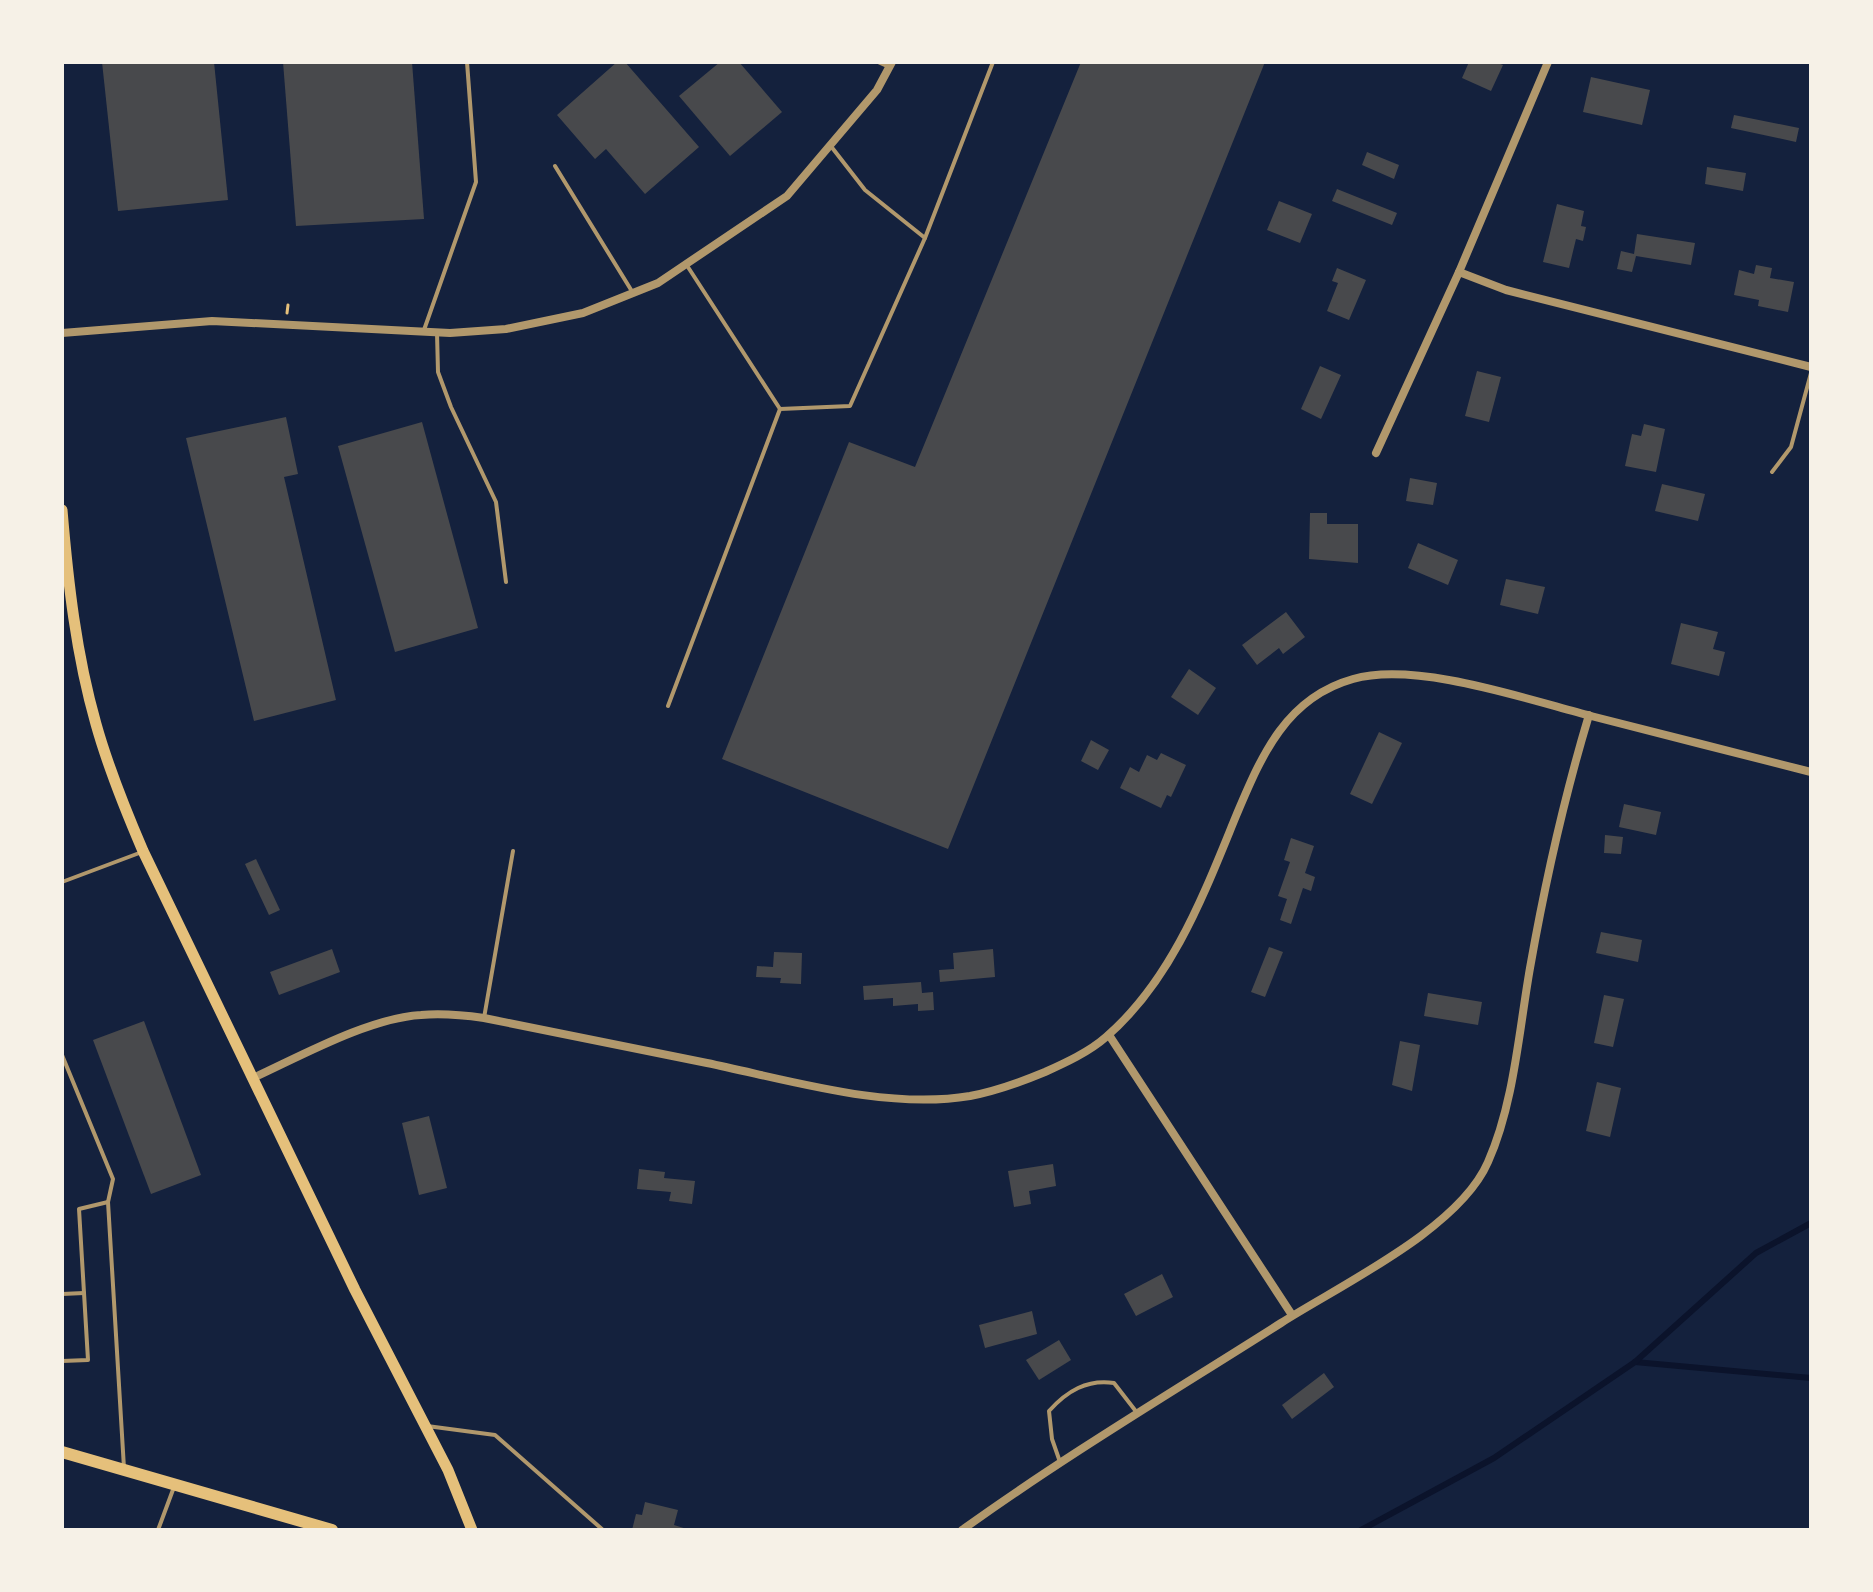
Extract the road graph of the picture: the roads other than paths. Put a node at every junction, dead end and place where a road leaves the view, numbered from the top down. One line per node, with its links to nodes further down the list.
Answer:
1 (467, 62): 12 (lane)
2 (878, 62): 5 (lane)
3 (993, 62): 8 (lane)
4 (1548, 62): 10 (street)
5 (891, 64): 6 (street)
6 (830, 145): 8 (lane); 9 (street)
7 (555, 166): 11 (lane)
8 (925, 238): 17 (lane)
9 (686, 264): 11 (street); 17 (lane)
10 (1459, 272): 15 (street); 18 (street)
11 (633, 293): 14 (street)
12 (423, 332): 13 (street); 14 (street)
13 (62, 333)
14 (437, 333): 21 (lane)
15 (1811, 367)
16 (1811, 373): 19 (lane)
17 (780, 409): 22 (lane)
18 (1376, 453)
19 (1772, 472)
20 (62, 510): 25 (main road)
21 (506, 582)
22 (668, 706)
23 (1589, 715): 24 (street); 29 (street); 35 (street)
24 (1811, 772)
25 (143, 851): 27 (lane); 31 (main road)
26 (513, 851): 28 (lane)
27 (62, 882)
28 (484, 1018): 29 (street); 31 (street)
29 (1109, 1035): 35 (street)
30 (62, 1055): 32 (lane)
31 (253, 1078): 38 (main road)
32 (108, 1202): 33 (lane); 41 (lane)
33 (84, 1293): 34 (lane); 36 (lane)
34 (62, 1294)
35 (1292, 1315): 37 (street)
36 (62, 1361)
37 (1138, 1414): 40 (street); 40 (lane)
38 (425, 1426): 45 (main road); 46 (lane)
39 (62, 1452): 41 (main road)
40 (1060, 1464): 47 (street)
41 (124, 1470): 42 (main road)
42 (175, 1485): 43 (lane); 44 (main road)
43 (158, 1530)
44 (332, 1530)
45 (472, 1530)
46 (603, 1530)
47 (962, 1530)

